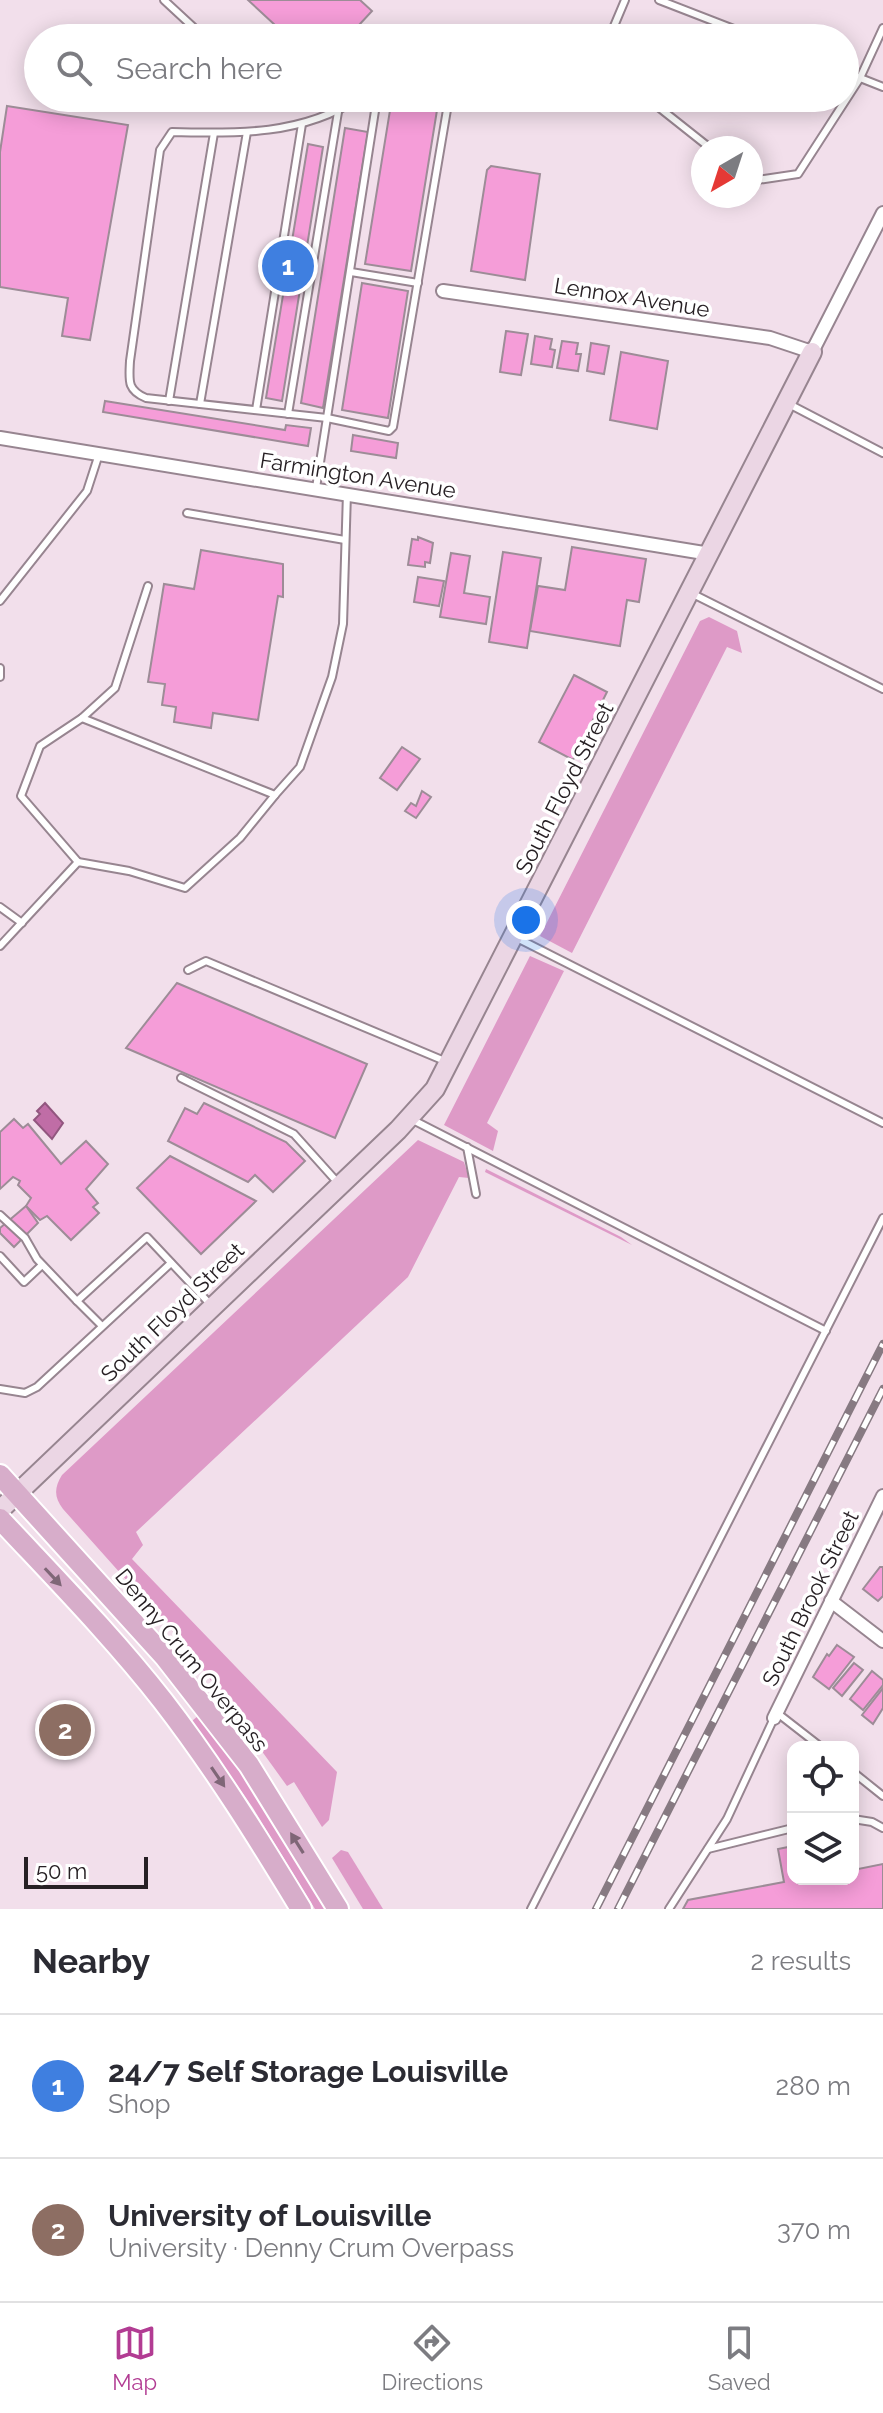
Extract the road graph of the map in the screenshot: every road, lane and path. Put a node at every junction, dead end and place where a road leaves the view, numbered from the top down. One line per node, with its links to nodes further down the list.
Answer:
1 (164, 0): 4 (lane)
2 (625, 0): 5 (lane)
3 (659, 0): 6 (lane)
4 (190, 24)
5 (615, 24)
6 (721, 24)
7 (883, 28): 8 (lane)
8 (860, 78): 9 (lane)
9 (883, 87)
10 (338, 112): 15 (lane); 29 (lane)
11 (375, 112): 21 (lane)
12 (447, 112): 22 (lane)
13 (665, 112): 18 (lane)
14 (838, 112): 19 (lane)
15 (302, 124): 16 (lane); 28 (lane)
16 (247, 132): 17 (lane); 27 (lane)
17 (214, 133): 25 (lane); 25 (lane)
18 (695, 136)
19 (763, 179)
20 (883, 213): 24 (street)
21 (351, 272): 22 (lane); 30 (lane)
22 (418, 283): 30 (lane)
23 (443, 291): 24 (street, Lennox Avenue)
24 (812, 352): 26 (street, South Floyd Street)
25 (169, 401): 27 (lane)
26 (786, 403): 32 (lane); 38 (street, South Floyd Street)
27 (200, 404): 28 (lane)
28 (256, 410): 29 (lane)
29 (288, 414): 30 (lane)
30 (327, 418): 34 (lane)
31 (0, 438): 33 (street, Farmington Avenue)
32 (883, 453)
33 (99, 454): 34 (street, Farmington Avenue); 41 (lane)
34 (316, 488): 35 (street, Farmington Avenue)
35 (347, 493): 37 (lane); 38 (street, Farmington Avenue)
36 (187, 513): 37 (lane)
37 (345, 540): 46 (lane)
38 (710, 554): 40 (street, South Floyd Street)
39 (148, 586): 45 (lane)
40 (690, 593): 44 (lane); 50 (street, South Floyd Street)
41 (0, 601)
42 (0, 668): 43 (lane)
43 (0, 677)
44 (883, 689)
45 (82, 718): 46 (lane); 47 (lane)
46 (275, 795): 47 (lane)
47 (78, 862): 49 (lane)
48 (0, 907): 49 (lane)
49 (22, 923): 51 (lane)
50 (515, 937): 53 (street, South Floyd Street); 56 (lane)
51 (0, 946)
52 (188, 970): 53 (lane)
53 (450, 1064): 55 (street, South Floyd Street)
54 (181, 1078): 58 (lane)
55 (410, 1118): 57 (lane); 58 (street, South Floyd Street)
56 (883, 1123)
57 (467, 1147): 59 (lane); 68 (lane)
58 (340, 1186): 66 (street, South Floyd Street)
59 (476, 1194)
60 (0, 1215): 64 (lane)
61 (883, 1218): 68 (lane)
62 (0, 1256): 64 (lane)
63 (171, 1263): 65 (lane); 66 (lane); 67 (lane)
64 (42, 1265): 65 (lane)
65 (77, 1301): 67 (lane)
66 (212, 1306): 71 (street, South Floyd Street)
67 (102, 1326): 69 (lane)
68 (826, 1331): 87 (lane)
69 (0, 1389)
70 (0, 1475): 71 (main road, Denny Crum Overpass)
71 (18, 1494): 73 (street, South Floyd Street); 86 (main road, Denny Crum Overpass, one-way to 71)
72 (883, 1496): 75 (street, South Brook Street)
73 (0, 1510)
74 (0, 1519): 85 (main road, one-way to 85)
75 (831, 1601): 76 (street); 77 (street, South Brook Street)
76 (883, 1641)
77 (775, 1715): 78 (lane); 84 (lane)
78 (812, 1741)
79 (859, 1777): 80 (lane)
80 (883, 1796)
81 (859, 1821): 82 (lane)
82 (883, 1828)
83 (787, 1829): 84 (lane)
84 (708, 1849): 88 (lane)
85 (301, 1909)
86 (338, 1909)
87 (531, 1909)
88 (669, 1909)

